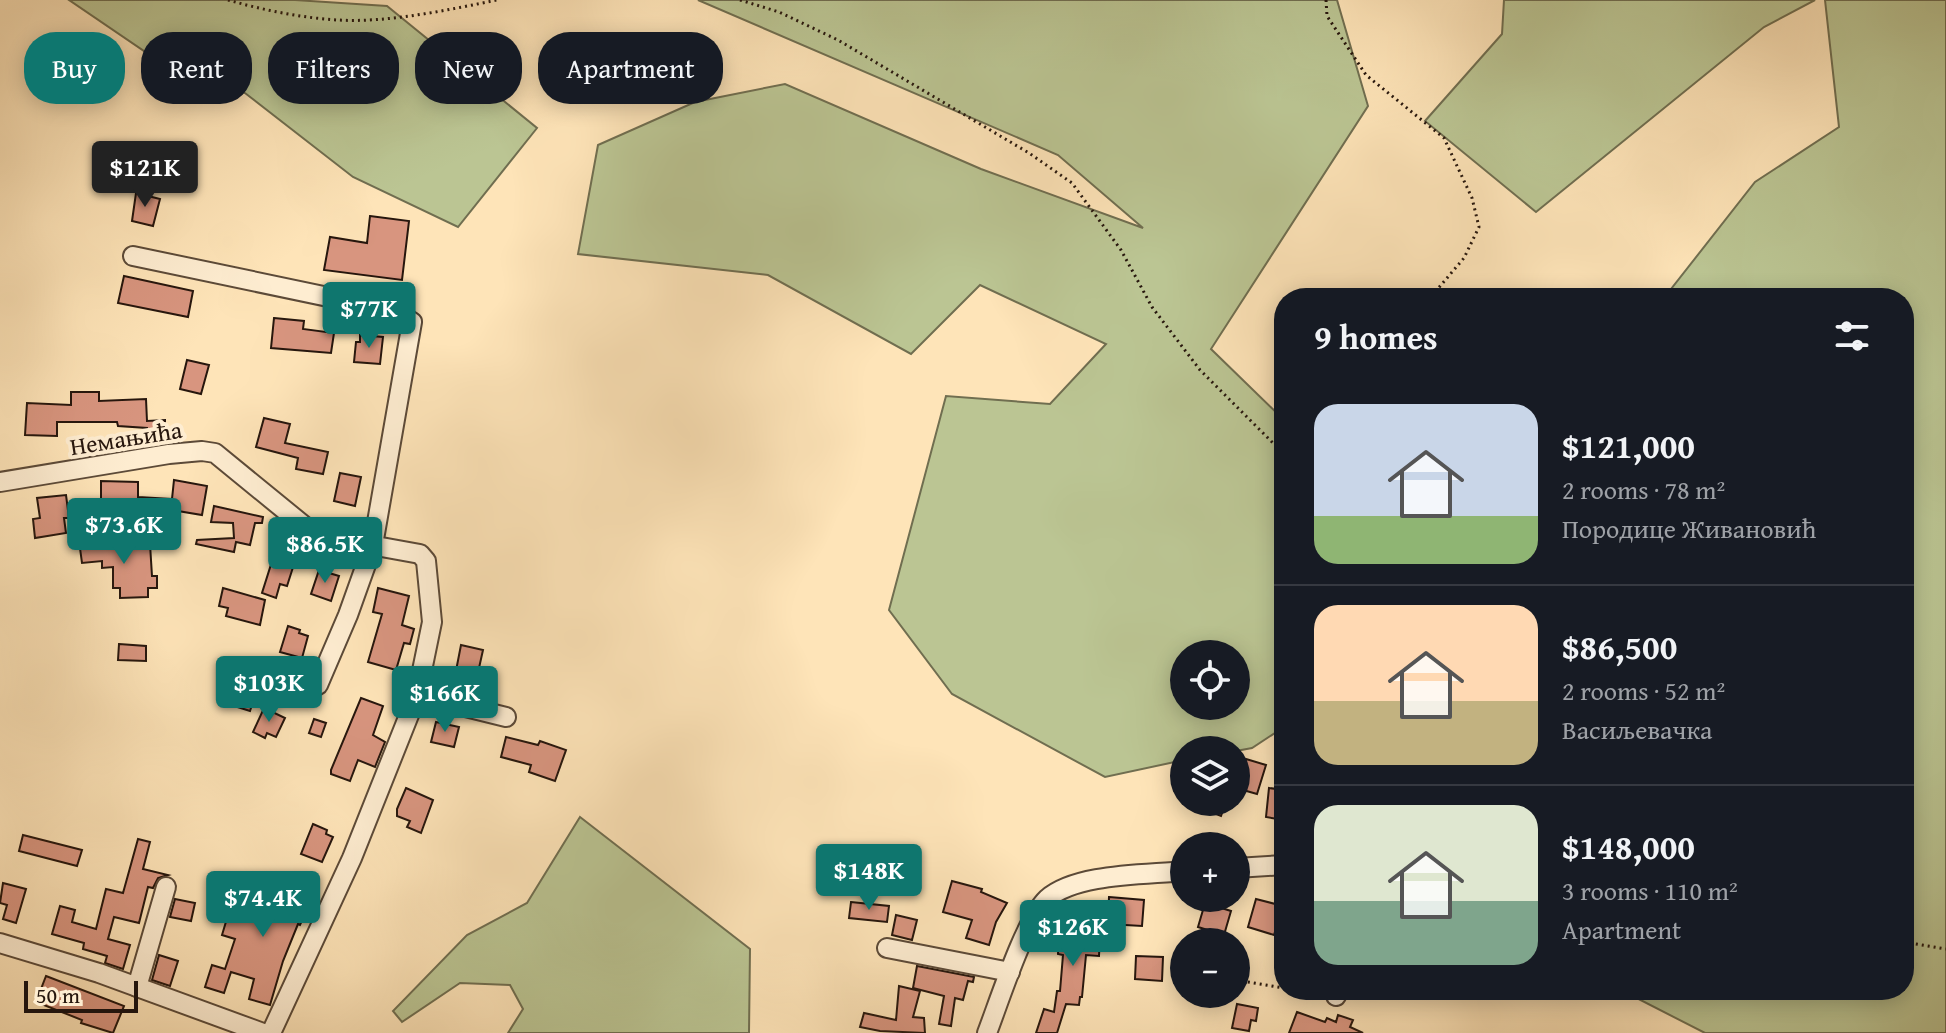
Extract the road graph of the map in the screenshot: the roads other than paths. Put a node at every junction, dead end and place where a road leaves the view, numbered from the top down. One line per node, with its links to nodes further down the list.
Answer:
1 (133, 256): 3 (street)
2 (0, 482): 3 (street, Немањића)
3 (373, 545): 4 (street); 5 (street, Немањића)
4 (318, 685)
5 (417, 695): 6 (street); 15 (street)
6 (506, 717)
7 (1274, 866): 8 (street)
8 (1250, 867)
9 (1170, 872): 13 (street)
10 (166, 887): 14 (street)
11 (0, 943): 14 (street)
12 (887, 948): 13 (street)
13 (1010, 972): 16 (street)
14 (137, 987): 15 (street)
15 (269, 1033)
16 (987, 1033)

